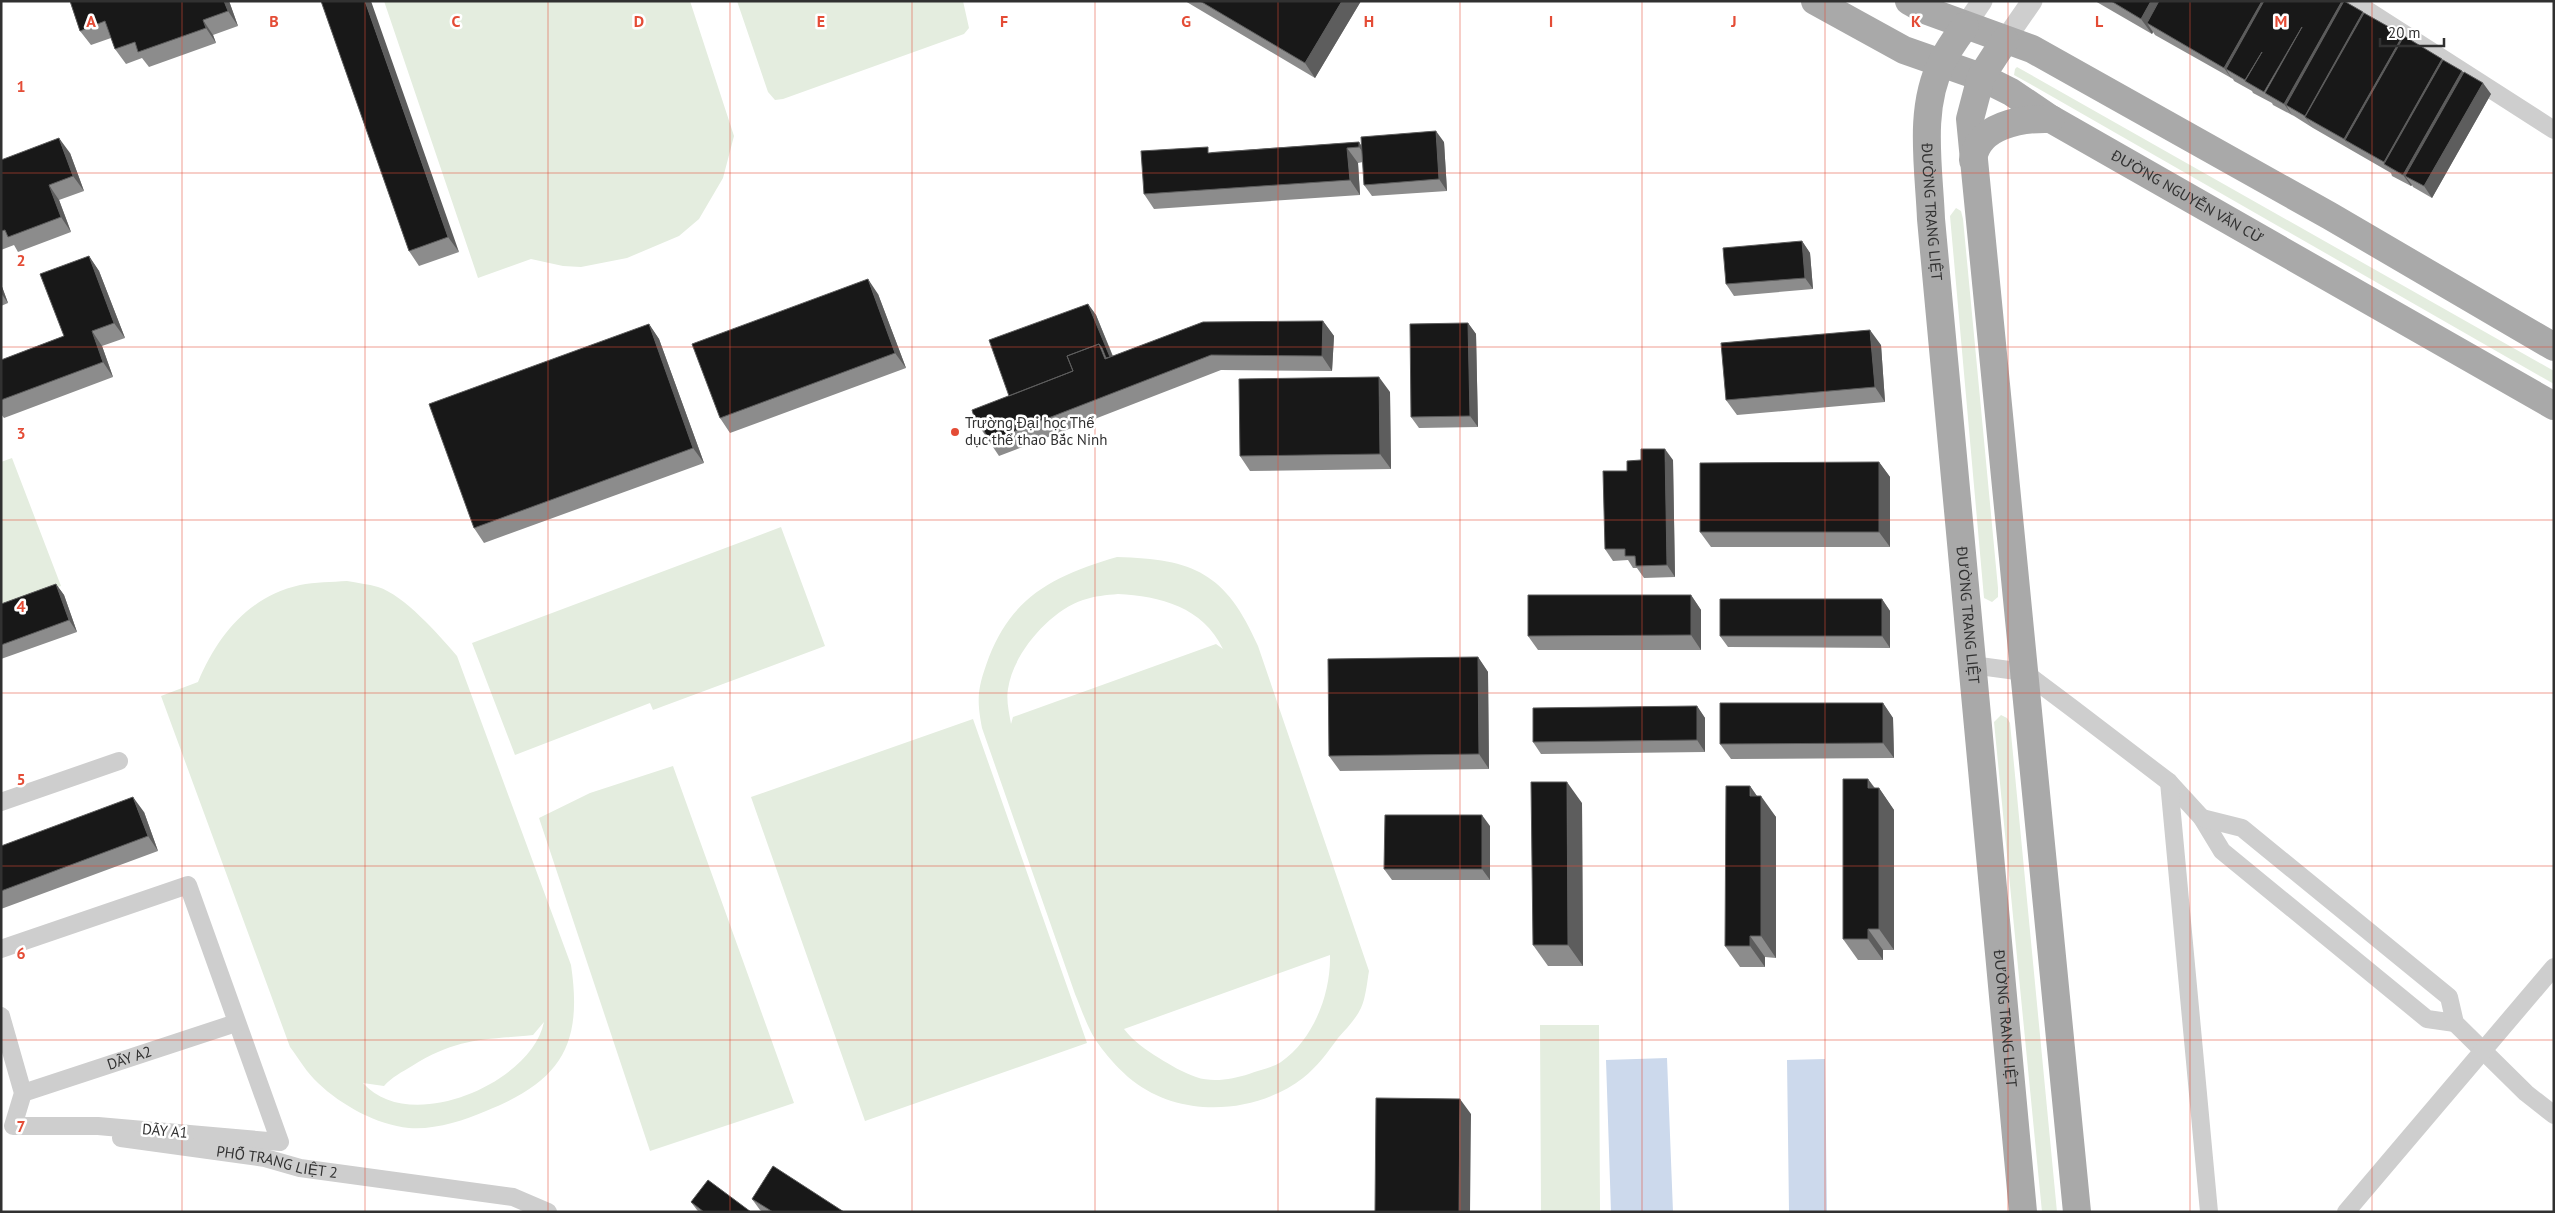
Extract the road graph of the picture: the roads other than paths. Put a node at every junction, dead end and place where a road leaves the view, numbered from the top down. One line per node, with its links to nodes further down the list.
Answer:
1 (1815, 1): 8 (main road, ĐƯỜNG NGUYỄN VĂN CỪ)
2 (1909, 1): 6 (main road)
3 (1982, 1): 6 (street)
4 (2032, 1): 7 (street)
5 (2353, 1): 11 (street)
6 (1965, 26): 7 (main road); 8 (main road, ĐƯỜNG TRANG LIỆT)
7 (2005, 40): 9 (main road); 13 (main road)
8 (1941, 62): 9 (main road, ĐƯỜNG NGUYỄN VĂN CỪ); 15 (main road, ĐƯỜNG TRANG LIỆT)
9 (1981, 77): 10 (main road, ĐƯỜNG NGUYỄN VĂN CỪ); 12 (main road)
10 (2051, 119): 12 (main road); 14 (main road, ĐƯỜNG NGUYỄN VĂN CỪ)
11 (2554, 130)
12 (1973, 160): 16 (main road)
13 (2554, 347)
14 (2554, 406)
15 (1972, 665): 16 (street); 31 (main road, ĐƯỜNG TRANG LIỆT)
16 (2024, 672): 18 (street); 32 (main road)
17 (118, 761): 19 (street)
18 (2169, 782): 20 (street); 33 (street)
19 (1, 802)
20 (2202, 818): 25 (street); 25 (street)
21 (1, 949): 24 (street)
22 (2554, 967): 26 (street)
23 (1, 1016): 27 (street)
24 (236, 1023): 27 (street, DÃY A2); 29 (street, DÃY A1)
25 (2455, 1023): 26 (street)
26 (2484, 1050): 28 (street); 34 (street)
27 (23, 1093): 29 (street)
28 (2554, 1115)
29 (7, 1125): 30 (street, PHỐ TRANG LIỆT 2)
30 (548, 1212)
31 (2023, 1212)
32 (2077, 1212)
33 (2208, 1212)
34 (2346, 1212)

